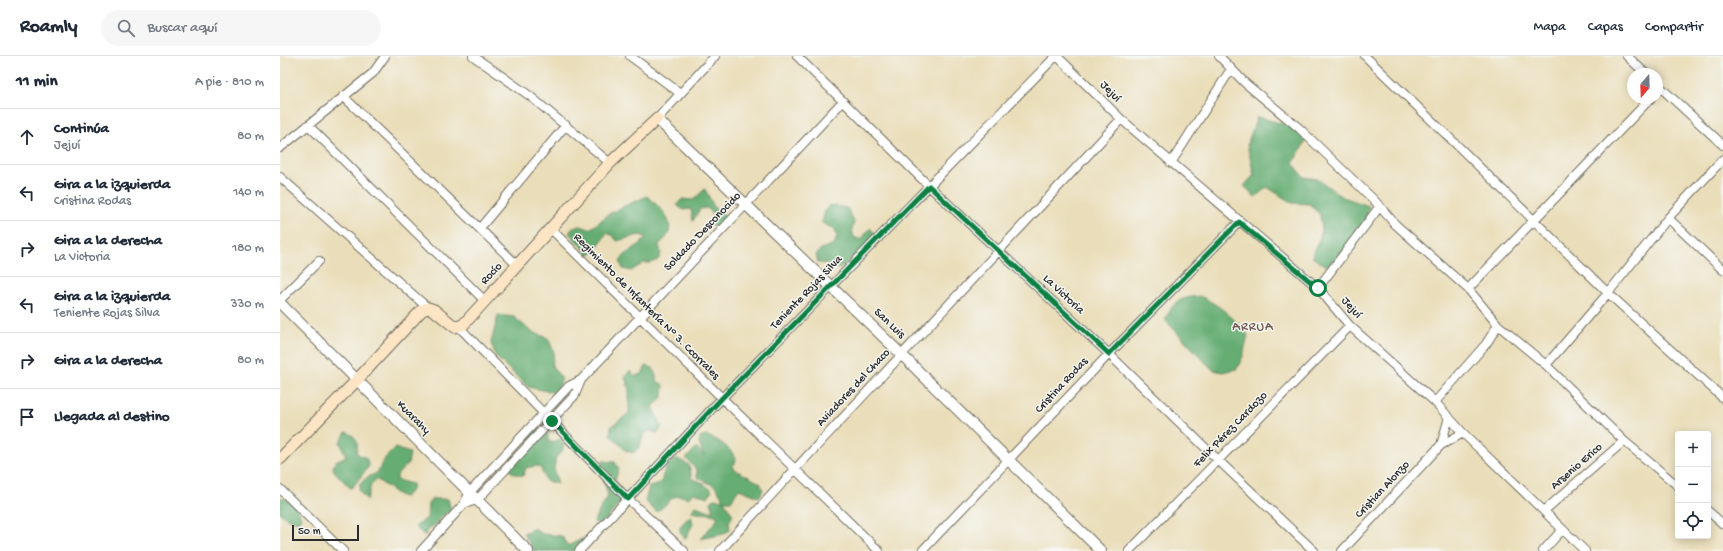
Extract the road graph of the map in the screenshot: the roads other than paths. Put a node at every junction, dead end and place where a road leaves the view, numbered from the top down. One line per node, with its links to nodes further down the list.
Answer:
1 (385, 56): 14 (street)
2 (473, 56): 20 (street)
3 (630, 56): 13 (street)
4 (715, 56): 13 (street, Rocío)
5 (797, 56): 15 (street, La Victoria)
6 (1057, 56): 18 (street, Jejuí); 27 (street, Teniente Rojas Silva)
7 (1219, 56): 11 (street)
8 (1365, 56): 31 (street)
9 (1626, 56): 10 (street)
10 (1639, 68)
11 (1231, 69): 25 (street); 29 (street)
12 (1663, 92): 21 (street)
13 (680, 93): 17 (street, Rocío)
14 (343, 96): 19 (street); 33 (street)
15 (843, 101): 27 (street, La Victoria); 28 (street, Soldado Desconocido)
16 (1645, 104): 31 (street)
17 (656, 119): 24 (main road, Rocío); 28 (street, San Luis)
18 (1121, 119): 25 (street, Jejuí); 35 (street, Aviadores del Chaco)
19 (308, 124): 22 (street); 44 (street)
20 (566, 125): 24 (street); 33 (street)
21 (1723, 144)
22 (280, 148)
23 (1723, 159): 30 (street)
24 (610, 163): 34 (main road, Rocío)
25 (1171, 163): 32 (street, Jejuí)
26 (280, 177): 46 (street)
27 (929, 186): 35 (street, La Victoria); 39 (street, Teniente Rojas Silva)
28 (745, 206): 39 (street, San Luis); 47 (street, Soldado Desconocido)
29 (1380, 206): 40 (street); 41 (street)
30 (1668, 218): 38 (street); 42 (street)
31 (1534, 220): 41 (street); 42 (street)
32 (1239, 222): 40 (street, Jejuí); 51 (street, Cristina Rodas)
33 (480, 228): 37 (street)
34 (552, 230): 37 (main road, Rocío); 47 (street, Regimiento de Infantería N° 3. Ccorrales)
35 (1000, 251): 51 (street, La Victoria); 52 (street, Aviadores del Chaco)
36 (319, 261): 43 (street)
37 (518, 266): 44 (main road, Rocío)
38 (1723, 270)
39 (830, 286): 52 (street, San Luis); 56 (street, Teniente Rojas Silva)
40 (1318, 288): 49 (street, Jejuí)
41 (1468, 289): 48 (street)
42 (1608, 293): 53 (street); 57 (street)
43 (280, 300)
44 (485, 301): 50 (main road, Rocío)
45 (280, 303): 54 (street, Kuarahy)
46 (428, 308): 50 (main road); 54 (main road)
47 (640, 316): 55 (street, Soldado Desconocido); 56 (street, Regimiento de Infantería N° 3. Ccorrales)
48 (1498, 325): 53 (street); 58 (street)
49 (1350, 326): 58 (street, Jejuí); 67 (street, Felix Pérez Cardozo)
50 (459, 327): 59 (street)
51 (1109, 354): 66 (street, Cristina Rodas); 67 (street, La Victoria)
52 (902, 355): 66 (street, San Luis); 68 (street, Aviadores del Chaco)
53 (1546, 365): 63 (street)
54 (357, 380): 65 (main road); 71 (street, Kuarahy)
55 (582, 380): 59 (street, Soldado Desconocido); 61 (street, Soldado Desconocido)
56 (722, 398): 68 (street, Regimiento de Infantería N° 3. Ccorrales); 72 (street, Teniente Rojas Silva)
57 (1723, 398)
58 (1435, 402): 60 (street, Jejuí)
59 (543, 413): 61 (street); 71 (street, Soldado Desconocido)
60 (1449, 417): 62 (street, Jejuí); 64 (street, Cristian Alonzo)
61 (552, 421): 72 (street); 73 (street, Soldado Desconocido)
62 (1463, 432): 64 (street, Cristian Alonzo); 75 (street, Jejuí)
63 (1624, 441): 69 (street); 75 (street, Arsenio Erico)
64 (1441, 445): 90 (street, Cristian Alonzo)
65 (280, 459)
66 (1009, 460): 86 (street, Cristina Rodas); 87 (street, San Luis)
67 (1218, 460): 88 (street, Felix Pérez Cardozo); 89 (street, La Victoria)
68 (795, 469): 84 (street, Aviadores del Chaco); 85 (street, Regimiento de Infantería N° 3. Ccorrales)
69 (1675, 484)
70 (280, 489): 79 (street)
71 (470, 492): 73 (street, Kuarahy); 74 (street, Soldado Desconocido)
72 (628, 499): 82 (street, Teniente Rojas Silva); 83 (street)
73 (477, 500): 74 (street, Soldado Desconocido); 81 (street, Kuarahy)
74 (464, 504): 80 (street, Soldado Desconocido)
75 (1545, 510): 78 (street, Jejuí)
76 (1711, 514): 77 (street)
77 (1723, 524)
78 (1562, 530): 91 (street); 92 (street, Jejuí)
79 (343, 551)
80 (421, 551)
81 (528, 551)
82 (579, 551)
83 (684, 551)
84 (720, 551)
85 (880, 551)
86 (922, 551)
87 (1101, 551)
88 (1129, 551)
89 (1314, 551)
90 (1342, 551)
91 (1543, 551)
92 (1585, 551)

